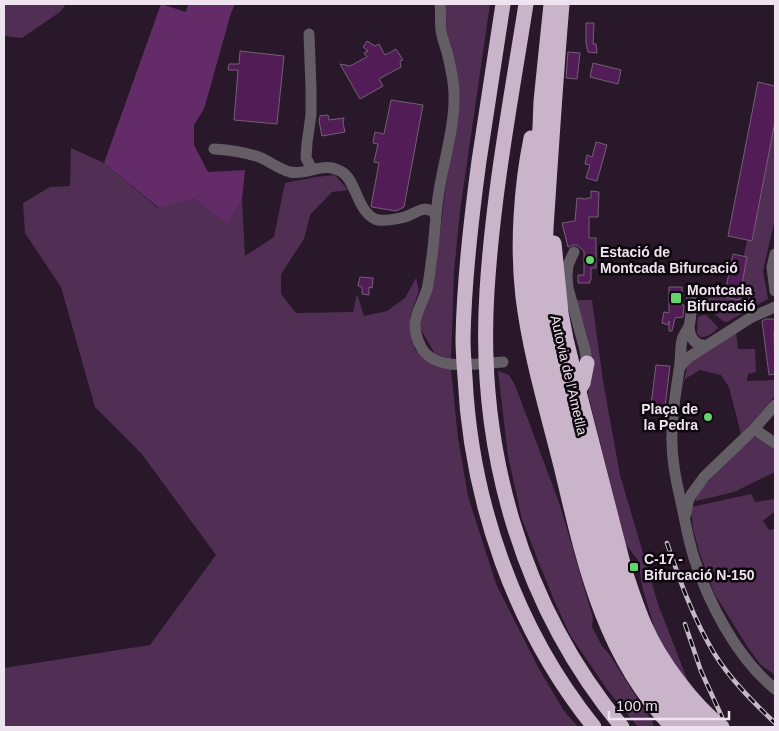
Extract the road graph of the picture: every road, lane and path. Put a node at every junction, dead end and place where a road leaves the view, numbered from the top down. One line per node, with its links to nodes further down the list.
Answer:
1 (440, 4): 11 (street)
2 (502, 4): 31 (highway)
3 (526, 4): 32 (highway)
4 (551, 4): 7 (highway, Autovia de l'Ametlla)
5 (562, 4): 10 (highway, Autovia de l'Ametlla)
6 (309, 34): 9 (street)
7 (540, 100): 29 (highway); 30 (highway, Autovia de l'Ametlla)
8 (214, 149): 9 (street)
9 (312, 169): 11 (street)
10 (548, 210): 20 (highway); 30 (highway, Autovia de l'Ametlla)
11 (435, 214): 19 (street)
12 (574, 252): 20 (street)
13 (775, 254): 14 (street)
14 (775, 291)
15 (692, 292): 17 (street)
16 (775, 307): 18 (street)
17 (688, 327): 18 (street); 21 (street)
18 (708, 345): 21 (street)
19 (502, 362)
20 (579, 364): 33 (highway)
21 (679, 369): 25 (street)
22 (775, 405): 23 (street)
23 (754, 429): 24 (street); 26 (street)
24 (775, 442)
25 (676, 478): 26 (street); 27 (street)
26 (696, 487): 27 (street)
27 (684, 499): 28 (street)
28 (775, 689)
29 (668, 724)
30 (697, 726)
31 (594, 727)
32 (622, 727)
33 (722, 727)

